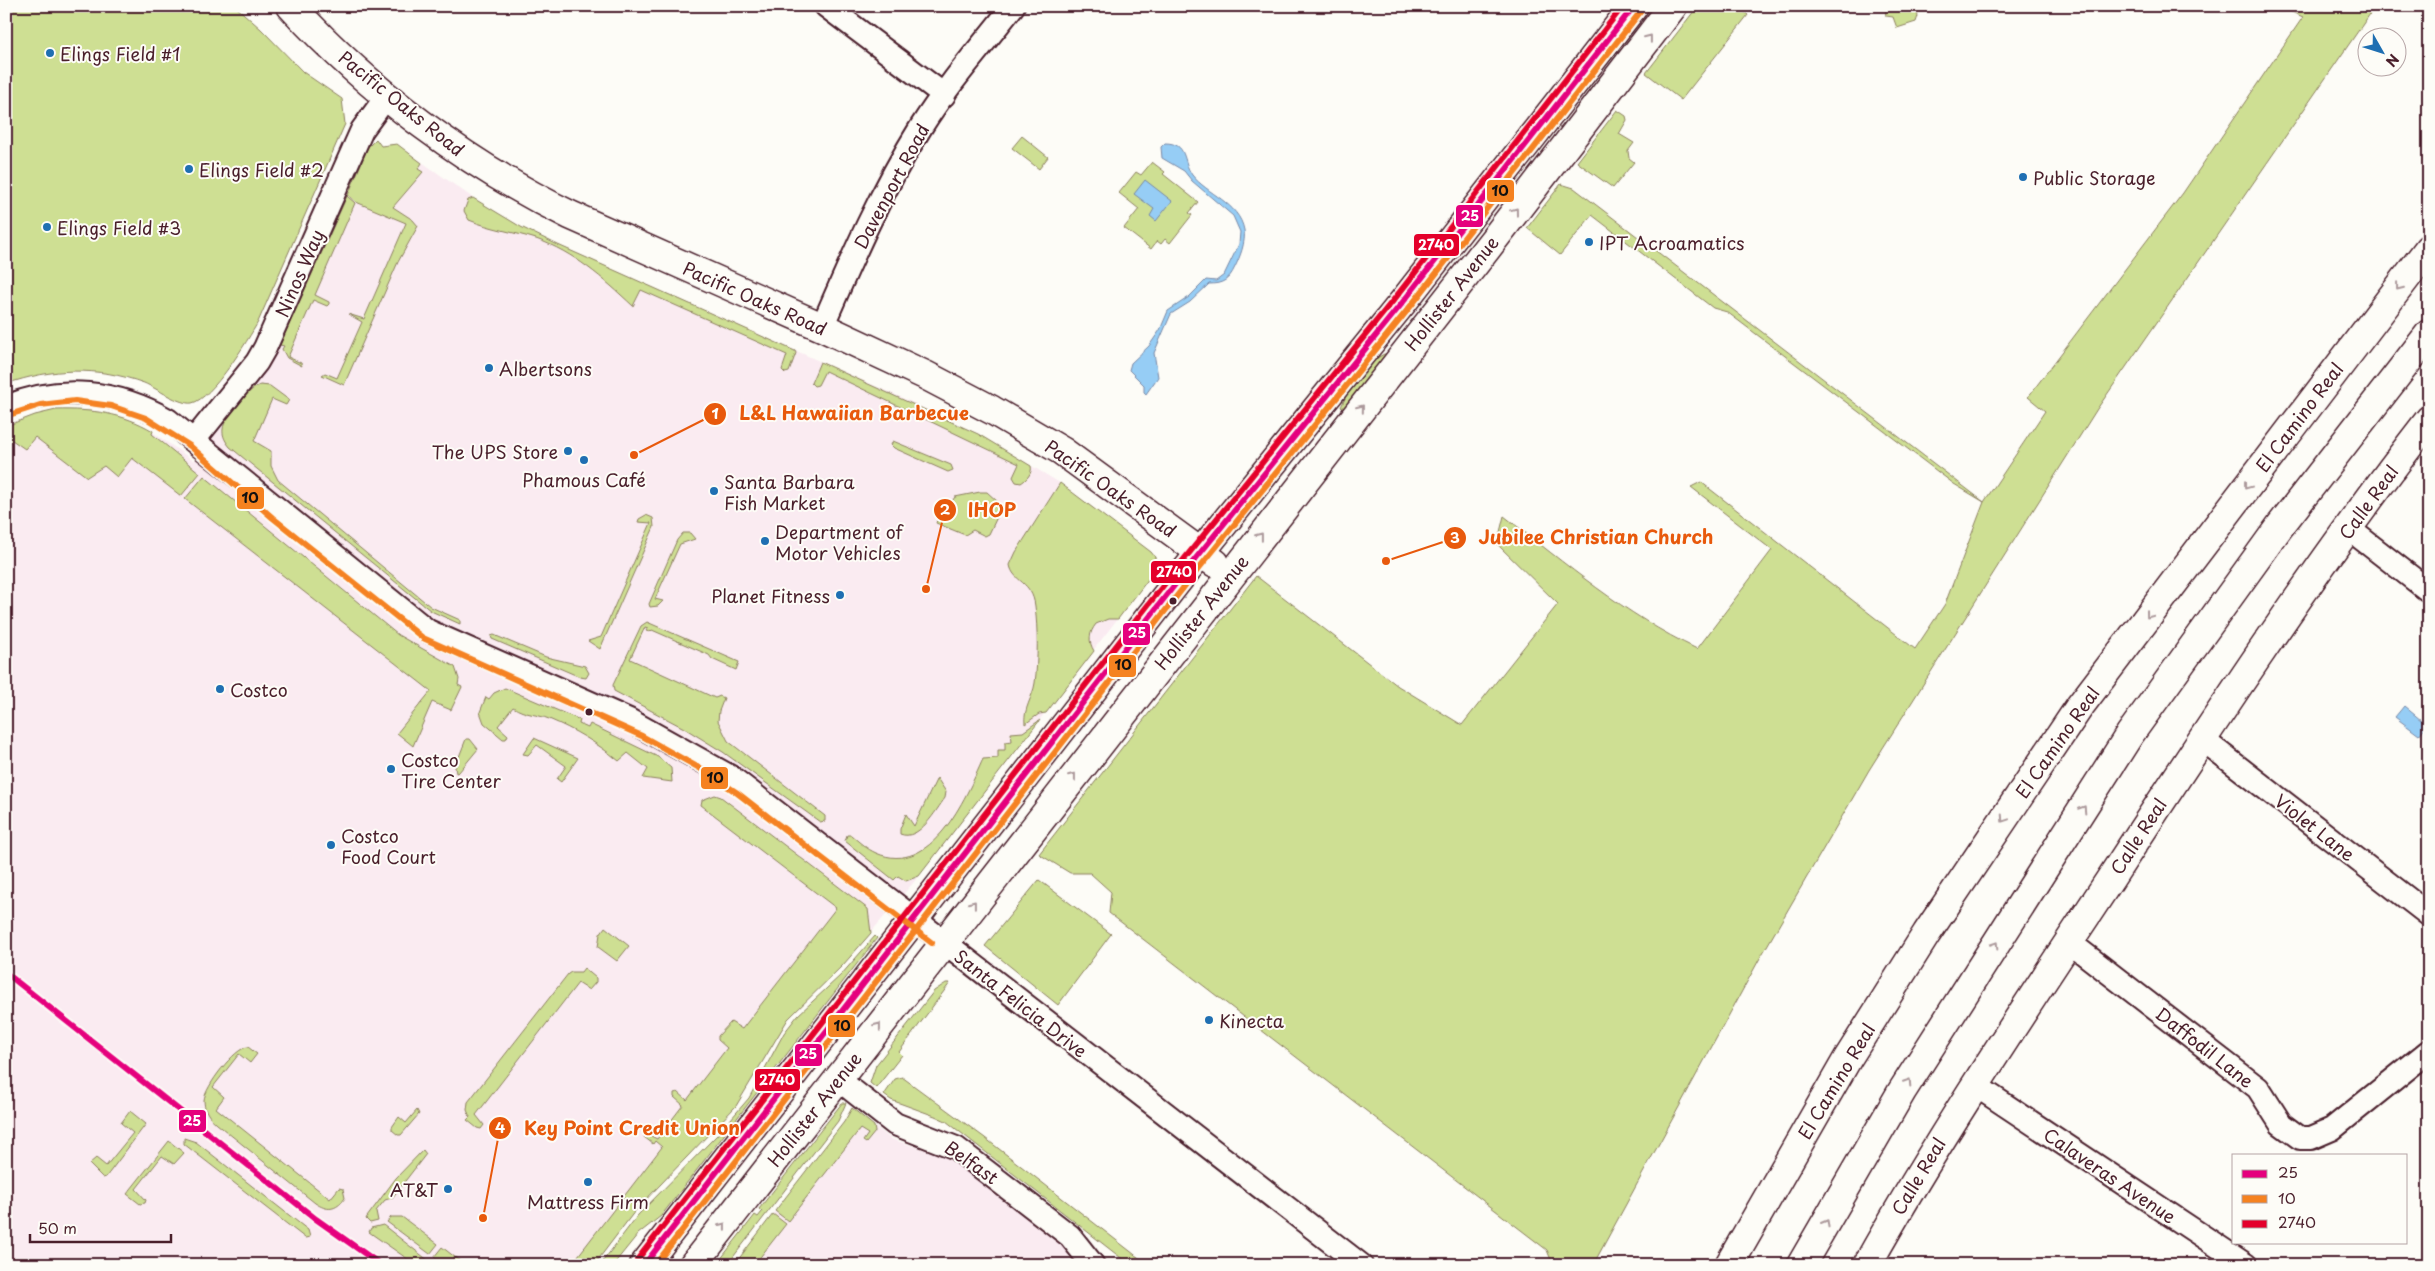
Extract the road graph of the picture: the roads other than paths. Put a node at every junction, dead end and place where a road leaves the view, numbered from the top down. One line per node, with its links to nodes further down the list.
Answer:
1 (291, 6): 7 (main road, Pacific Oaks Road)
2 (1013, 6): 6 (street, Davenport Road)
3 (1634, 6): 15 (main road, Hollister Avenue)
4 (1673, 6): 16 (main road, Hollister Avenue, one-way to 4)
5 (835, 8): 6 (street)
6 (944, 94): 9 (street, Davenport Road)
7 (387, 96): 9 (main road, Pacific Oaks Road); 13 (street, Ninos Way)
8 (2429, 248): 30 (main road, El Camino Real, one-way to 30)
9 (822, 327): 15 (main road, Pacific Oaks Road)
10 (2429, 334): 31 (main road, one-way to 10)
11 (6, 407): 13 (street, Santa Felicia Drive)
12 (2429, 420): 14 (main road, Calle Real)
13 (195, 440): 20 (street, Santa Felicia Drive)
14 (2348, 528): 17 (street); 18 (main road, Calle Real)
15 (1201, 551): 16 (main road, Pacific Oaks Road); 20 (main road, Hollister Avenue)
16 (1230, 574): 21 (main road, Hollister Avenue, one-way to 16)
17 (2429, 591)
18 (2202, 740): 19 (street, Violet Lane); 22 (main road, Calle Real)
19 (2429, 915)
20 (915, 920): 21 (street, Santa Felicia Drive); 26 (main road, Hollister Avenue)
21 (944, 942): 24 (main road, Hollister Avenue, one-way to 21); 29 (street, Santa Felicia Drive)
22 (2069, 942): 23 (street, Daffodil Lane); 25 (main road, Calle Real)
23 (2429, 1051)
24 (838, 1079): 27 (main road, Hollister Avenue, one-way to 24); 28 (street, Belfast)
25 (1975, 1084): 32 (main road, Calle Real); 33 (street, Calaveras Avenue)
26 (644, 1265)
27 (693, 1265)
28 (1093, 1265)
29 (1361, 1265)
30 (1728, 1265)
31 (1801, 1265)
32 (1867, 1265)
33 (2246, 1265)

